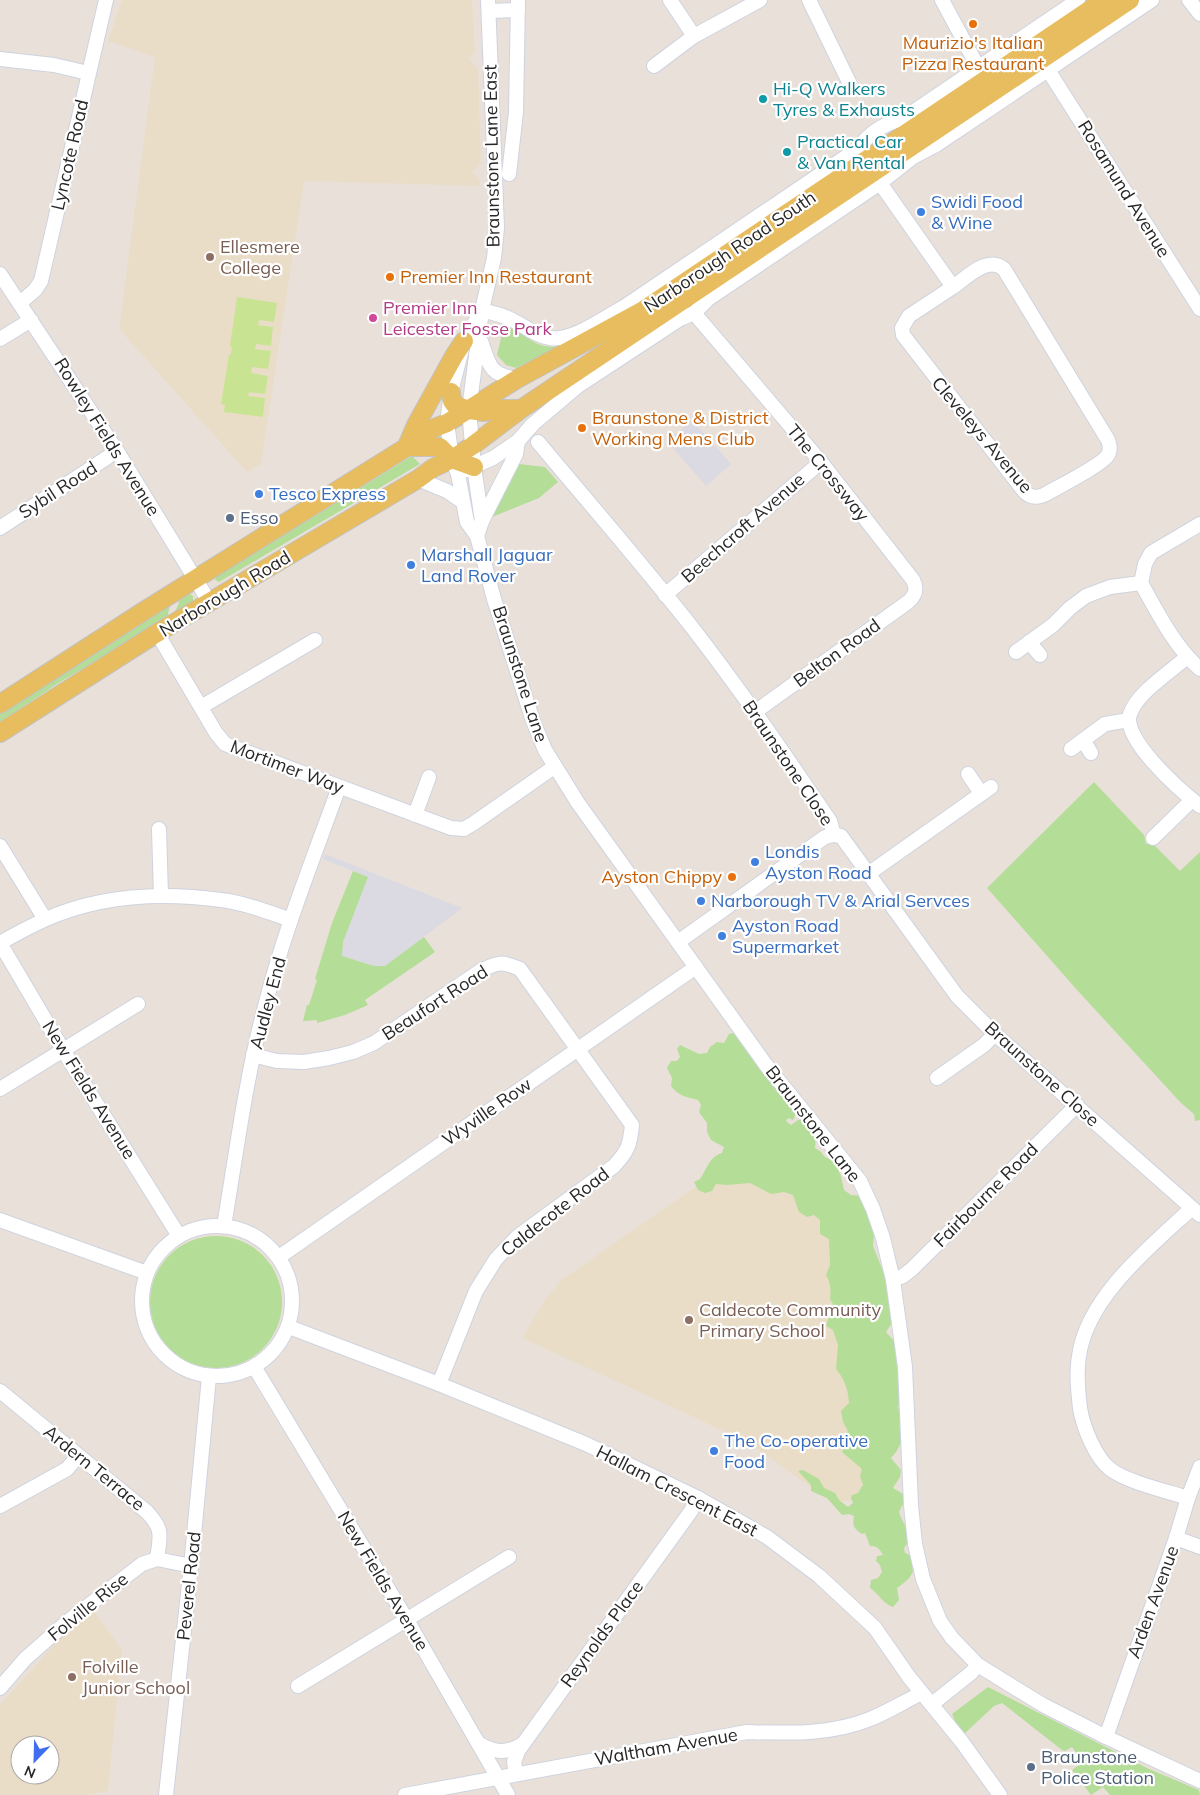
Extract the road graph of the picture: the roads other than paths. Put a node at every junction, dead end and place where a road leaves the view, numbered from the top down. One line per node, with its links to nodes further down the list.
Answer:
1 (106, 0): 19 (street, Lyncote Road)
2 (670, 0): 14 (street)
3 (760, 0): 14 (street)
4 (809, 0): 20 (street)
5 (942, 0): 17 (street)
6 (1078, 0): 17 (street, Narborough Road South)
7 (1104, 0): 34 (main road, Narborough Road South)
8 (1130, 0): 33 (main road, Narborough Road South)
9 (1152, 0): 18 (street, Narborough Road South)
10 (1189, 0): 13 (street)
11 (488, 5): 12 (street); 27 (street, Braunstone Lane East)
12 (518, 5): 21 (street)
13 (1200, 14)
14 (694, 36): 16 (street)
15 (0, 59): 19 (street)
16 (654, 66)
17 (978, 67): 27 (street, Narborough Road South)
18 (1048, 70): 22 (street, Narborough Road South); 26 (street, Rosamund Avenue)
19 (88, 73): 25 (street, Lyncote Road)
20 (849, 82)
21 (509, 174)
22 (880, 183): 24 (street); 28 (street, Narborough Road South)
23 (0, 274): 25 (street, Rowley Fields Avenue)
24 (954, 286): 24 (street, Cleveleys Avenue)
25 (20, 303): 29 (street, Rowley Fields Avenue)
26 (1200, 309)
27 (482, 310): 31 (street, Braunstone Lane East)
28 (694, 313): 32 (street, Narborough Road South); 44 (street, The Crossway)
29 (31, 320): 30 (street); 43 (street, Rowley Fields Avenue)
30 (0, 340)
31 (472, 340): 34 (street); 35 (street, Braunstone Lane East); 37 (street, Braunstone Lane East); 42 (main road)
32 (614, 362): 33 (street, Narborough Road South); 39 (street, Narborough Road South)
33 (579, 371): 36 (main road, Narborough Road South)
34 (517, 379): 37 (main road, Narborough Road South)
35 (451, 392): 37 (main road); 38 (street, Braunstone Lane East)
36 (521, 409): 37 (main road); 41 (main road, Narborough Road South)
37 (469, 410): 38 (main road, Narborough Road South); 41 (street, Braunstone Lane East)
38 (447, 423): 42 (main road, Narborough Road); 46 (street, Braunstone Lane East)
39 (518, 441): 45 (street, Narborough Road South); 49 (street, Narborough Road South)
40 (538, 442): 56 (street, Braunstone Close)
41 (472, 446): 45 (street); 46 (main road, Narborough Road South)
42 (407, 447): 46 (main road); 53 (main road, Narborough Road)
43 (117, 451): 51 (street, Sybil Road); 53 (street, Rowley Fields Avenue)
44 (821, 462): 55 (street, The Crossway); 56 (street, Beechcroft Avenue)
45 (474, 466): 46 (main road); 49 (street)
46 (455, 467): 47 (main road, Narborough Road); 48 (street, Braunstone Lane)
47 (418, 479): 48 (street); 57 (main road, Narborough Road)
48 (463, 502): 52 (street, Braunstone Lane)
49 (482, 521): 52 (street)
50 (1200, 524): 54 (street)
51 (0, 528)
52 (477, 536): 73 (street, Braunstone Lane)
53 (197, 580): 57 (street, Rowley Fields Avenue); 65 (main road, Narborough Road)
54 (1141, 583): 60 (street); 63 (street)
55 (916, 592): 67 (street, Belton Road)
56 (665, 595): 67 (street, Braunstone Close)
57 (210, 603): 58 (main road, Narborough Road)
58 (157, 634): 66 (street, Mortimer Way); 69 (main road, Narborough Road)
59 (315, 640): 66 (street)
60 (1029, 642): 61 (street); 62 (street)
61 (1016, 652)
62 (1040, 655)
63 (1187, 657): 64 (street); 68 (street)
64 (1200, 669)
65 (0, 704)
66 (201, 707): 76 (street, Mortimer Way)
67 (755, 712): 80 (street, Braunstone Close)
68 (1129, 720): 70 (street); 77 (street)
69 (0, 733)
70 (1083, 740): 71 (street); 72 (street)
71 (1071, 749)
72 (1091, 753)
73 (554, 767): 78 (street, Mortimer Way); 87 (street, Braunstone Lane)
74 (968, 774): 83 (street)
75 (429, 777): 78 (street)
76 (339, 787): 78 (street, Mortimer Way); 86 (street, Audley End)
77 (1196, 803): 81 (street)
78 (415, 815)
79 (159, 829): 84 (street)
80 (834, 835): 83 (street, Braunstone Close); 87 (street)
81 (1153, 838)
82 (0, 846): 85 (street)
83 (868, 874): 91 (street, Braunstone Close)
84 (161, 896): 85 (street); 86 (street)
85 (45, 919): 88 (street)
86 (291, 920): 94 (street, Audley End)
87 (678, 942): 89 (street, Braunstone Lane)
88 (0, 943): 93 (street, New Fields Avenue)
89 (696, 967): 92 (street, Wyville Row); 104 (street, Braunstone Lane)
90 (138, 1004): 93 (street)
91 (995, 1034): 95 (street); 97 (street, Braunstone Close)
92 (578, 1049): 94 (street, Beaufort Road); 102 (street, Wyville Row); 108 (street, Caldecote Road)
93 (64, 1050): 96 (street); 101 (street, New Fields Avenue)
94 (254, 1055): 100 (street, Audley End)
95 (936, 1078)
96 (0, 1089)
97 (1077, 1105): 98 (street, Braunstone Close); 104 (street, Fairbourne Road)
98 (1196, 1212): 113 (street)
99 (0, 1220): 103 (street)
100 (224, 1226): 101 (street); 102 (street)
101 (179, 1236): 103 (street)
102 (279, 1257): 105 (street)
103 (147, 1273): 107 (street)
104 (893, 1280): 121 (street, Braunstone Lane)
105 (289, 1327): 106 (street); 108 (street, Hallam Crescent East)
106 (255, 1368): 107 (street); 120 (street, New Fields Avenue)
107 (209, 1377): 119 (street, Peverel Road)
108 (439, 1384): 112 (street, Hallam Crescent East)
109 (0, 1391): 110 (street, Ardern Terrace)
110 (78, 1456): 114 (street); 118 (street, Ardern Terrace)
111 (1200, 1467): 113 (street, Arden Avenue)
112 (698, 1498): 124 (street, Hallam Crescent East); 128 (street, Reynolds Place)
113 (1188, 1498): 115 (street, Arden Avenue)
114 (0, 1506)
115 (1176, 1538): 116 (street); 126 (street, Arden Avenue)
116 (1200, 1547)
117 (509, 1557): 120 (street)
118 (157, 1560): 119 (street); 123 (street, Folville Rise)
119 (191, 1566): 132 (street, Peverel Road)
120 (407, 1620): 122 (street); 127 (street, New Fields Avenue)
121 (978, 1665): 125 (street); 126 (street, Braunstone Lane)
122 (298, 1686)
123 (0, 1688)
124 (922, 1693): 125 (street, Hallam Crescent East); 129 (street, Waltham Avenue)
125 (932, 1704): 135 (street, Hallam Crescent East)
126 (1106, 1737): 131 (street, Braunstone Lane)
127 (478, 1743): 128 (street); 130 (street, New Fields Avenue)
128 (523, 1744): 129 (street, Reynolds Place)
129 (516, 1774): 130 (street, Waltham Avenue)
130 (497, 1777): 133 (street, Waltham Avenue); 134 (street, New Fields Avenue)
131 (1200, 1781)
132 (166, 1795)
133 (405, 1795)
134 (508, 1795)
135 (1000, 1795)

